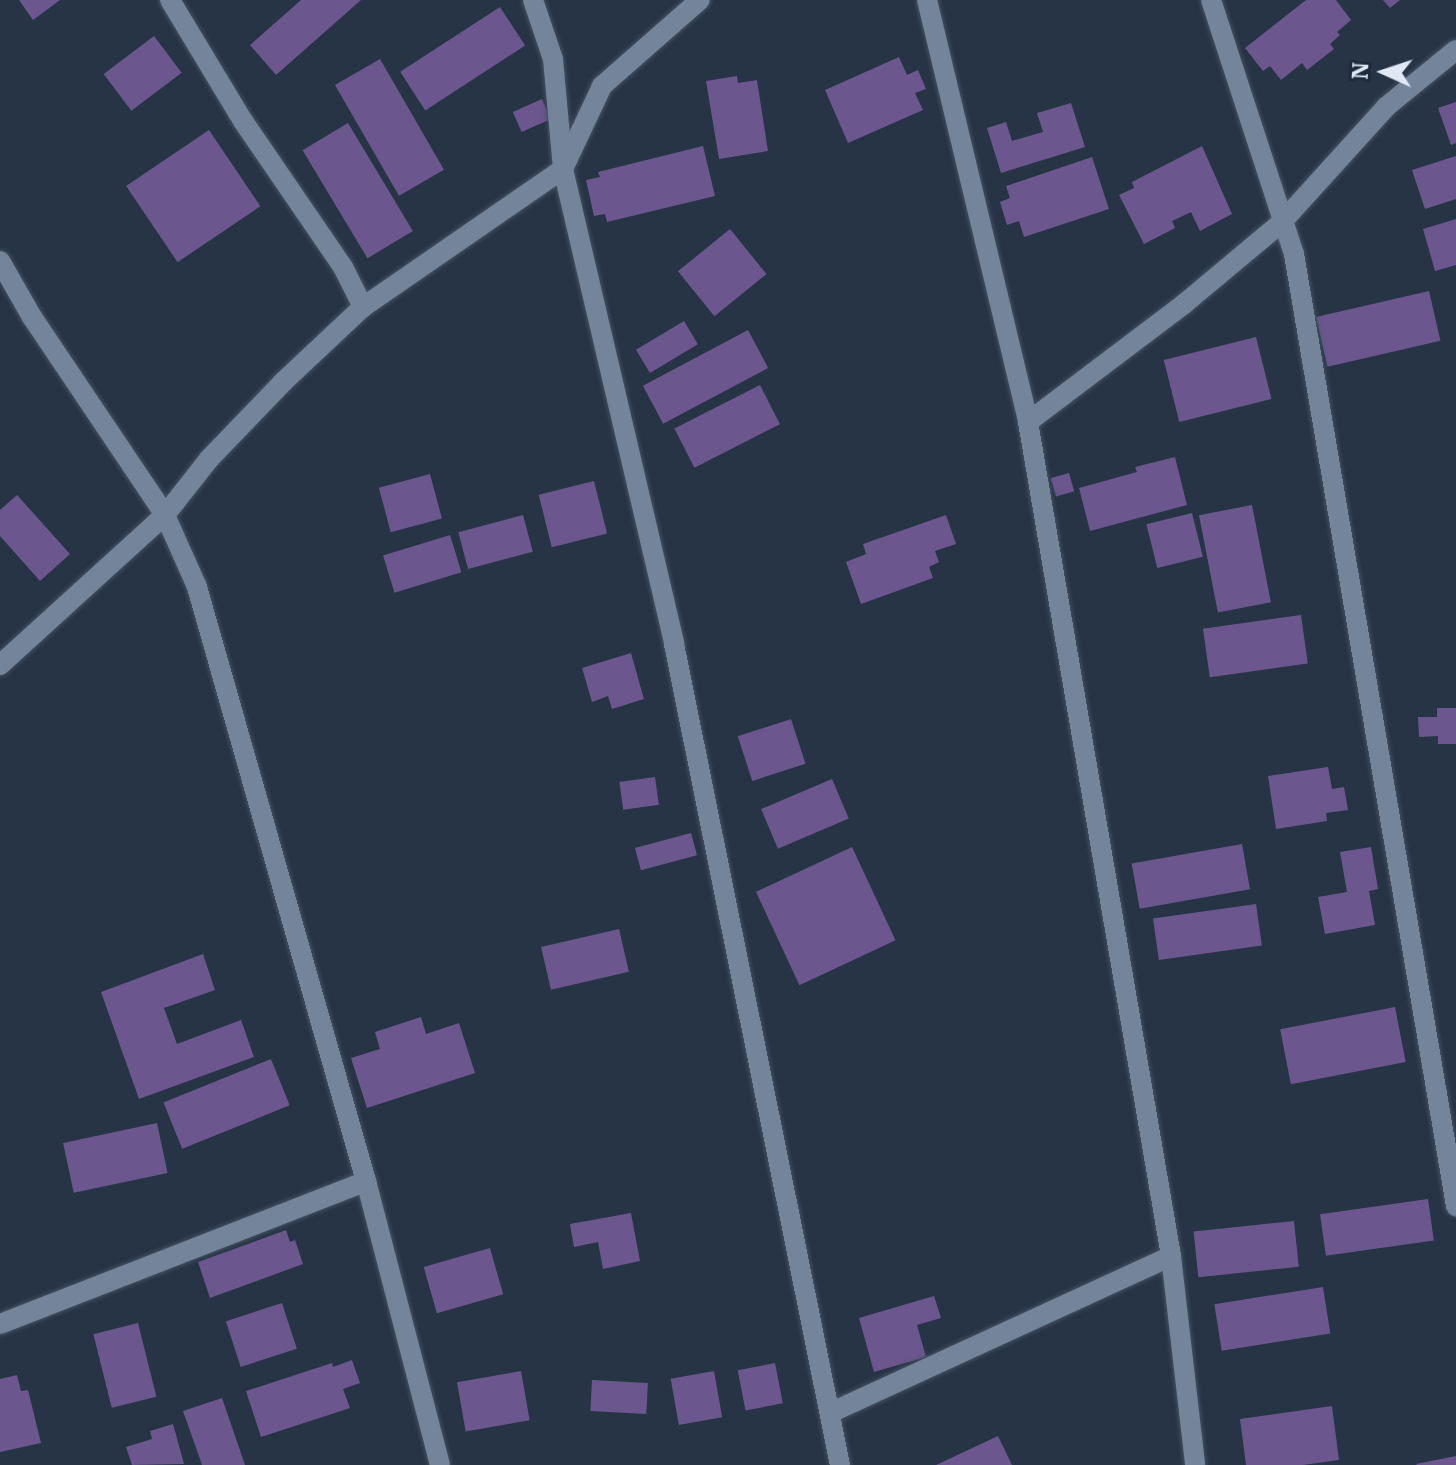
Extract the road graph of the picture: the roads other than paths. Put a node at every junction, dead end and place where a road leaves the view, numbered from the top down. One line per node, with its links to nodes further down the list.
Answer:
1 (170, 0): 10 (street)
2 (533, 0): 7 (street)
3 (700, 0): 7 (street)
4 (927, 0): 11 (street)
5 (1211, 0): 8 (street)
6 (1456, 50): 8 (street)
7 (563, 169): 10 (street); 18 (street)
8 (1281, 223): 11 (street); 15 (street)
9 (0, 261): 12 (street)
10 (363, 307): 12 (street)
11 (1028, 422): 16 (street)
12 (165, 515): 13 (street); 14 (street)
13 (0, 665)
14 (366, 1181): 17 (street); 19 (street)
15 (1456, 1206)
16 (1171, 1256): 18 (street); 21 (street)
17 (0, 1324)
18 (830, 1413): 20 (street)
19 (437, 1464)
20 (840, 1465)
21 (1195, 1465)

